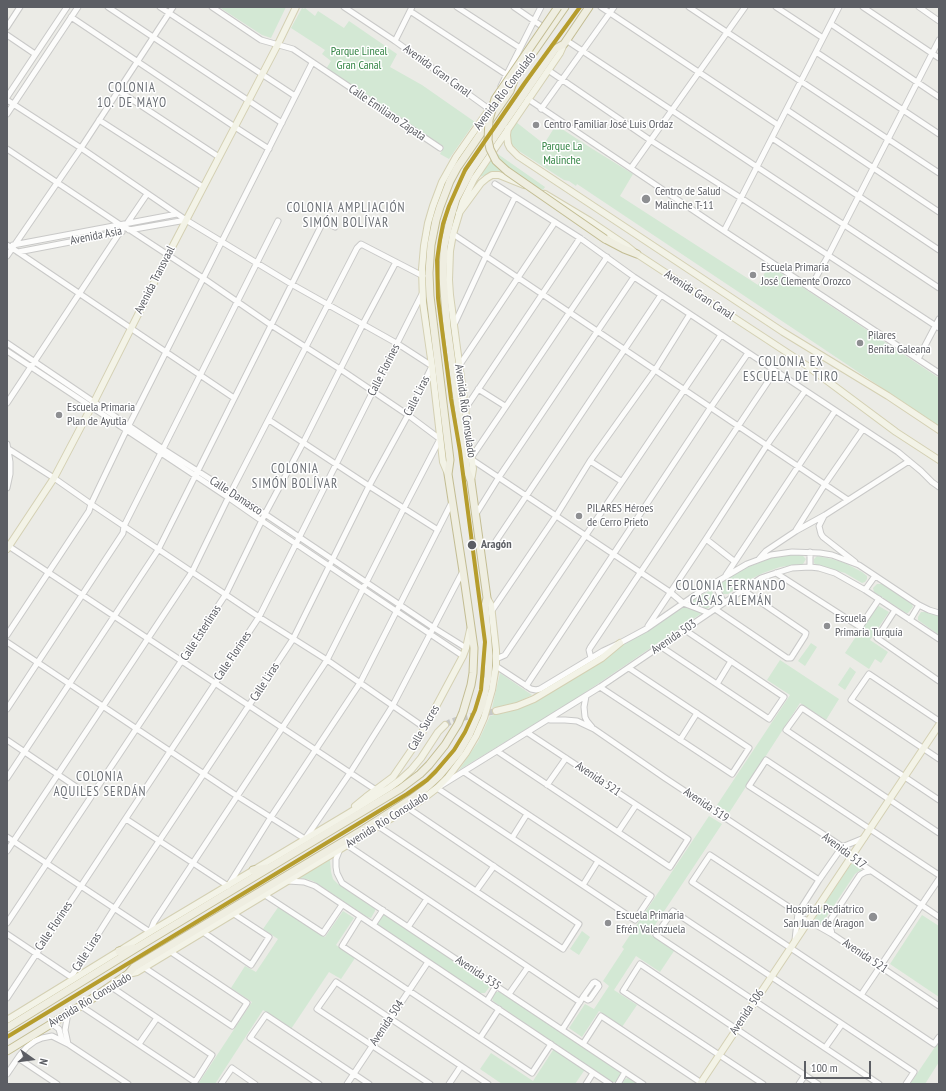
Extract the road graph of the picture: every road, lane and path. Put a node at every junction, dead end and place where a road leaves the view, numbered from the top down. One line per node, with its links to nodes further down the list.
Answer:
1 (20, 7): 31 (street)
2 (67, 7): 45 (street)
3 (78, 7): 27 (street)
4 (108, 7): 35 (street)
5 (160, 7): 25 (street)
6 (173, 7): 25 (street)
7 (212, 7): 40 (street, Calle Emiliano Zapata)
8 (296, 7): 40 (main road, Avenida Transvaal)
9 (344, 7): 38 (street, Avenida Gran Canal)
10 (457, 7): 41 (street)
11 (514, 7): 28 (street)
12 (541, 7): 28 (street)
13 (558, 7): 116 (highway, bridge)
14 (565, 7): 54 (highway, Avenida Río Consulado)
15 (589, 7): 39 (highway, Avenida Río Consulado)
16 (601, 7): 26 (street)
17 (614, 7): 26 (street)
18 (689, 7): 33 (street)
19 (745, 7): 33 (street)
20 (776, 7): 36 (street)
21 (839, 7): 30 (street)
22 (863, 7): 44 (street)
23 (919, 7): 29 (street)
24 (411, 9): 38 (street); 52 (street)
25 (170, 13): 35 (street); 51 (street)
26 (610, 13): 42 (street); 50 (street)
27 (71, 17): 47 (street); 63 (street)
28 (534, 21): 32 (street); 41 (street)
29 (939, 21)
30 (831, 24): 36 (street); 56 (street)
31 (7, 27)
32 (543, 27)
33 (727, 33): 50 (street); 55 (street)
34 (7, 35): 45 (street)
35 (153, 37): 47 (street); 61 (street)
36 (823, 38): 43 (street)
37 (939, 40): 44 (street)
38 (394, 41): 64 (street, Avenida Gran Canal)
39 (565, 42): 42 (street); 49 (main road, Avenida Río Consulado); 77 (highway)
40 (278, 44): 48 (street, Calle Emiliano Zapata); 51 (main road, Avenida Transvaal)
41 (520, 48): 52 (street)
42 (582, 51): 53 (street); 66 (street)
43 (816, 52): 55 (street); 68 (street)
44 (932, 53): 46 (street); 56 (street)
45 (35, 54): 60 (street)
46 (939, 58)
47 (137, 62): 57 (street); 74 (street)
48 (312, 63): 58 (street); 83 (street, Calle Emiliano Zapata)
49 (548, 70): 53 (street); 62 (main road, Avenida Río Consulado)
50 (698, 72): 66 (street); 72 (street)
51 (261, 75): 58 (street); 61 (main road, Avenida Transvaal)
52 (506, 75): 64 (street)
53 (562, 79): 65 (street); 80 (street)
54 (514, 80): 64 (main road, Avenida Río Consulado); 73 (highway)
55 (801, 81): 67 (street); 79 (street)
56 (917, 82): 59 (street); 68 (street)
57 (119, 91): 70 (street); 87 (street)
58 (295, 96): 71 (street)
59 (939, 97)
60 (7, 98): 63 (street)
61 (248, 100): 71 (street); 74 (main road, Avenida Transvaal)
62 (528, 100): 65 (street); 75 (main road, Avenida Río Consulado)
63 (14, 104): 69 (street); 82 (street)
64 (489, 109): 73 (main road, Avenida Río Consulado)
65 (541, 109): 89 (street)
66 (671, 110): 80 (street); 88 (street)
67 (786, 110): 72 (street); 90 (street)
68 (903, 110): 76 (street); 79 (street)
69 (7, 114)
70 (99, 120): 82 (street); 94 (street)
71 (282, 123): 85 (street)
72 (778, 125): 78 (street)
73 (481, 126): 81 (highway)
74 (235, 127): 85 (street); 87 (main road, Avenida Transvaal)
75 (508, 128): 77 (main road, Avenida Río Consulado); 179 (main road, Avenida Gran Canal)
76 (939, 134)
77 (498, 138): 86 (highway)
78 (772, 138): 88 (street); 96 (street)
79 (888, 139): 90 (street); 91 (street)
80 (650, 140): 89 (street); 98 (street)
81 (469, 144): 124 (main road, Avenida Río Consulado); 192 (highway)
82 (81, 148): 92 (street); 95 (street)
83 (440, 148)
84 (7, 149): 92 (street)
85 (269, 149): 112 (street)
86 (486, 155): 100 (main road, Avenida Río Consulado); 195 (highway)
87 (220, 157): 94 (main road, Avenida Transvaal)
88 (756, 167): 98 (street); 105 (street)
89 (630, 168): 108 (street)
90 (873, 168): 96 (street); 99 (street)
91 (939, 173)
92 (57, 183): 106 (street); 113 (street)
93 (495, 184): 97 (street)
94 (203, 187): 102 (main road, Avenida Transvaal)
95 (147, 194): 101 (street); 106 (street)
96 (859, 196): 105 (street); 114 (street)
97 (515, 197): 104 (street); 119 (street)
98 (741, 198): 108 (street); 120 (street)
99 (939, 212)
100 (459, 213): 110 (main road, Avenida Río Consulado); 116 (main road, Avenida Gran Canal)
101 (177, 214): 102 (street); 106 (street, Avenida Asia)
102 (186, 220): 106 (street, Avenida Asia); 112 (street); 118 (main road, Avenida Transvaal)
103 (278, 221): 123 (street)
104 (555, 222): 111 (street); 127 (street)
105 (844, 225): 120 (street); 130 (street)
106 (126, 226): 109 (street, Avenida Asia); 113 (street, Avenida Asia); 118 (street)
107 (335, 227): 128 (street)
108 (724, 231): 129 (street)
109 (120, 232): 115 (street, Avenida Asia); 131 (street)
110 (452, 234): 119 (street); 142 (main road, Avenida Río Consulado)
111 (580, 238): 121 (street); 133 (street)
112 (222, 242): 123 (street); 126 (street)
113 (10, 246): 115 (street); 117 (street)
114 (939, 250)
115 (18, 252): 117 (street, Avenida Asia); 131 (street)
116 (637, 254): 186 (main road, Avenida Gran Canal)
117 (7, 255)
118 (168, 255): 126 (street); 144 (main road, Avenida Transvaal)
119 (486, 256): 127 (street); 142 (street)
120 (828, 256): 129 (street); 143 (street)
121 (606, 257): 125 (street); 137 (street)
122 (396, 262): 124 (street); 136 (street); 140 (street, Calle Esterlinas)
123 (258, 263): 128 (street); 135 (street)
124 (422, 276): 132 (main road, Avenida Río Consulado)
125 (634, 277): 134 (street); 145 (street)
126 (203, 278): 135 (street); 152 (street)
127 (518, 278): 133 (street); 157 (street)
128 (293, 285): 136 (street); 141 (street)
129 (810, 288): 154 (street)
130 (939, 288)
131 (79, 293): 144 (street); 155 (street)
132 (422, 293): 148 (street, Calle Florines); 156 (main road, Avenida Río Consulado)
133 (542, 294): 137 (street); 163 (street)
134 (661, 295): 138 (street); 150 (street)
135 (238, 301): 141 (street); 162 (street)
136 (328, 304): 140 (street); 149 (street)
137 (569, 313): 145 (street); 170 (street)
138 (690, 314): 146 (street); 159 (street)
139 (939, 319): 143 (street)
140 (363, 324): 148 (street); 158 (street, Calle Esterlinas)
141 (271, 325): 149 (street); 167 (street)
142 (453, 326): 157 (main road, Avenida Río Consulado)
143 (937, 327): 154 (street)
144 (131, 328): 152 (street); 169 (main road, Avenida Transvaal)
145 (597, 331): 150 (street); 193 (street)
146 (721, 335): 153 (street); 164 (street)
147 (7, 343): 155 (street, Calle Damasco)
148 (398, 344): 156 (street); 166 (street, Calle Florines)
149 (306, 347): 158 (street); 175 (street)
150 (624, 349): 159 (street); 202 (street)
151 (7, 351): 155 (street, Calle Damasco)
152 (166, 352): 162 (street); 177 (street)
153 (748, 353): 160 (street); 171 (street)
154 (918, 359): 161 (street)
155 (32, 364): 168 (street); 169 (street, Calle Damasco)
156 (432, 366): 174 (street, Calle Liras); 180 (main road, Avenida Río Consulado)
157 (458, 366): 172 (main road, Avenida Río Consulado)
158 (340, 369): 166 (street); 181 (street, Calle Esterlinas)
159 (655, 370): 164 (street); 187 (street)
160 (775, 371): 165 (street); 176 (street)
161 (939, 373)
162 (200, 374): 167 (street); 184 (street)
163 (478, 389): 170 (street); 172 (street)
164 (684, 390): 171 (street); 196 (street)
165 (805, 391): 173 (street); 182 (street)
166 (372, 392): 174 (street); 189 (street, Calle Florines)
167 (234, 398): 191 (street)
168 (7, 403)
169 (93, 404): 177 (street, Calle Damasco); 194 (main road, Avenida Transvaal)
170 (505, 406): 185 (street)
171 (711, 407): 176 (street); 224 (street)
172 (465, 409): 185 (main road, Avenida Río Consulado)
173 (836, 411): 178 (street); 190 (street)
174 (408, 415): 180 (street); 198 (street, Calle Liras)
175 (269, 420): 181 (street); 201 (street)
176 (738, 426): 182 (street); 233 (street)
177 (128, 428): 184 (street, Calle Damasco); 206 (street)
178 (862, 429): 188 (street); 197 (street)
179 (939, 430)
180 (440, 439): 192 (main road, Avenida Río Consulado); 207 (street)
181 (303, 443): 189 (street); 208 (street, Calle Esterlinas)
182 (767, 445): 190 (street); 218 (street)
183 (7, 447): 194 (street); 200 (street)
184 (162, 451): 191 (street, Calle Damasco); 213 (street)
185 (471, 458): 193 (street); 195 (main road, Avenida Río Consulado)
186 (939, 460)
187 (590, 461): 196 (street); 211 (street)
188 (909, 461): 199 (street); 204 (street)
189 (336, 465): 198 (street); 217 (street, Calle Florines)
190 (798, 466): 197 (street); 227 (street)
191 (196, 473): 201 (street, Calle Damasco); 203 (street, Calle Damasco); 222 (street)
192 (448, 474): 205 (highway, Avenida Río Consulado)
193 (499, 477): 202 (street); 209 (street)
194 (54, 478): 206 (street); 221 (main road, Avenida Transvaal)
195 (471, 481): 209 (highway, Avenida Río Consulado)
196 (621, 481): 216 (street)
197 (825, 484): 204 (street); 215 (street)
198 (369, 486): 207 (street); 226 (street, Calle Liras)
199 (939, 487)
200 (7, 488)
201 (231, 492): 203 (street); 208 (street, Calle Damasco)
202 (526, 495): 211 (street); 219 (street)
203 (229, 498): 212 (street, Calle Damasco); 232 (street)
204 (848, 500): 210 (street)
205 (452, 501): 214 (street); 231 (highway, Avenida Río Consulado)
206 (90, 504): 213 (street); 234 (street)
207 (404, 508): 214 (street); 238 (street)
208 (265, 514): 212 (street, Calle Esterlinas); 217 (street, Calle Damasco)
209 (476, 514): 246 (highway, Avenida Río Consulado)
210 (825, 515): 215 (street); 228 (street)
211 (556, 516): 216 (street); 255 (street)
212 (262, 521): 220 (street, Calle Damasco); 244 (street, Calle Esterlinas)
213 (124, 526): 222 (street); 245 (street)
214 (438, 530): 250 (street)
215 (796, 530): 225 (street)
216 (586, 535): 224 (street); 279 (street)
217 (299, 538): 220 (street, Calle Florines); 226 (street, Calle Damasco)
218 (706, 540): 227 (street); 243 (street)
219 (496, 541)
220 (296, 544): 229 (street, Calle Damasco); 259 (street, Calle Florines)
221 (8, 547): 234 (street)
222 (158, 550): 232 (street); 258 (street)
223 (810, 552): 225 (street, Avenida 503); 228 (street, Avenida 503); 230 (street)
224 (614, 554): 233 (street); 287 (street)
225 (759, 559): 236 (street, Avenida 503)
226 (333, 560): 229 (street, Calle Liras); 238 (street, Calle Damasco)
227 (734, 561): 236 (street)
228 (859, 565): 237 (street, Avenida 503)
229 (330, 566): 240 (street, Calle Damasco); 268 (street, Calle Liras)
230 (810, 567): 235 (street, Avenida 503); 242 (street, Avenida 503)
231 (463, 571): 261 (highway, Avenida Río Consulado); 262 (street)
232 (192, 572): 244 (street); 267 (street)
233 (641, 572): 243 (street); 275 (street)
234 (48, 573): 245 (street); 266 (street)
235 (776, 573): 241 (street, Avenida 503); 247 (street)
236 (725, 576): 239 (street, Avenida 503)
237 (875, 576): 242 (street); 251 (street, Avenida 503)
238 (366, 582): 240 (street); 250 (street, Calle Damasco)
239 (714, 583): 248 (street, Avenida 503); 249 (street)
240 (363, 589): 254 (street, Calle Damasco); 276 (street)
241 (743, 590): 249 (street, Avenida 503); 252 (street)
242 (865, 590): 247 (street, Avenida 503)
243 (670, 592): 248 (street); 263 (street)
244 (226, 594): 259 (street); 278 (street, Calle Esterlinas)
245 (82, 596): 258 (street); 280 (street)
246 (487, 598): 255 (main road, Avenida Río Consulado); 331 (highway)
247 (879, 599): 253 (street, Avenida 503)
248 (683, 603): 257 (street); 263 (street, Avenida 503)
249 (724, 603): 252 (street, Avenida 503)
250 (399, 604): 254 (street); 262 (street, Calle Damasco)
251 (919, 605): 256 (street, Avenida 503); 260 (street)
252 (715, 609): 257 (street, Avenida 503)
253 (895, 610): 260 (street, Avenida 503); 282 (street)
254 (396, 611): 265 (street, Calle Damasco); 283 (street)
255 (491, 612): 279 (main road, Avenida Río Consulado)
256 (939, 612)
257 (709, 613): 264 (street, Avenida 503)
258 (114, 617): 267 (street); 284 (street)
259 (259, 617): 268 (street); 285 (street, Calle Florines)
260 (910, 620): 269 (street, Avenida 503)
261 (471, 624): 273 (main road, Calle Sucres); 335 (highway, Avenida Río Consulado)
262 (434, 628): 265 (street); 273 (street, Calle Damasco)
263 (646, 629): 271 (street, Avenida 503)
264 (685, 630): 272 (street, Avenida 503); 277 (street)
265 (430, 634): 274 (street, Calle Damasco); 290 (street)
266 (7, 635)
267 (148, 639): 278 (street); 291 (street)
268 (293, 639): 276 (street); 292 (street, Calle Liras)
269 (939, 639)
270 (7, 642): 280 (street)
271 (620, 643): 275 (street, Avenida 503); 294 (main road)
272 (660, 646): 281 (street, Avenida 503); 286 (street)
273 (466, 648): 274 (main road, Calle Sucres)
274 (463, 656): 301 (main road, Calle Sucres)
275 (591, 658): 287 (street, Avenida 503)
276 (327, 660): 283 (street); 300 (street)
277 (731, 661): 286 (street); 286 (street)
278 (182, 662): 285 (street); 302 (street, Calle Esterlinas)
279 (496, 662): 287 (street); 321 (main road, Avenida Río Consulado)
280 (38, 663): 284 (street); 293 (street)
281 (629, 668): 288 (street, Avenida 503); 295 (street)
282 (939, 681)
283 (360, 683): 290 (street); 308 (street)
284 (69, 684): 291 (street); 311 (street)
285 (215, 684): 292 (street); 309 (street, Calle Florines)
286 (717, 684)
287 (526, 686)
288 (600, 687): 289 (street, Avenida 503); 306 (street)
289 (586, 696): 296 (street, Avenida 503); 303 (street, Avenida 519)
290 (393, 705): 301 (street); 316 (street)
291 (104, 706): 302 (street); 317 (street)
292 (249, 706): 300 (street); 315 (street, Calle Liras)
293 (7, 709)
294 (496, 711)
295 (697, 713): 306 (street); 306 (street)
296 (548, 720): 303 (street, Avenida 519); 304 (street, Avenida 503)
297 (939, 721): 307 (street)
298 (446, 725): 329 (main road)
299 (939, 725): 307 (main road, Avenida 506)
300 (282, 728): 308 (street); 323 (street)
301 (425, 728): 322 (main road, Calle Sucres)
302 (137, 729): 309 (street); 324 (street, Calle Esterlinas)
303 (594, 730): 360 (street, Avenida 519)
304 (528, 732): 310 (street, Avenida 503); 312 (street, Avenida 521)
305 (7, 740): 311 (street)
306 (680, 740)
307 (924, 749): 313 (street); 318 (main road, Avenida 506)
308 (316, 750): 316 (street); 332 (street)
309 (170, 751): 315 (street); 333 (street, Calle Florines)
310 (497, 751): 314 (street, Avenida 503); 320 (street)
311 (24, 752): 317 (street); 319 (street)
312 (566, 758): 320 (street); 327 (street, Avenida 521)
313 (939, 759)
314 (464, 772): 321 (street, Avenida 503); 330 (street)
315 (204, 773): 323 (street); 344 (street, Calle Liras)
316 (350, 773): 322 (street); 343 (street)
317 (58, 774): 324 (street); 345 (street)
318 (904, 777): 325 (main road, Avenida 506); 325 (street); 326 (street)
319 (7, 778)
320 (547, 785): 338 (street)
321 (437, 788): 328 (main road, Avenida Río Consulado); 341 (street)
322 (376, 790): 329 (main road, Calle Sucres)
323 (237, 796): 332 (street); 352 (street)
324 (91, 797): 353 (street, Calle Esterlinas)
325 (890, 800): 337 (main road, Avenida 506); 339 (street)
326 (939, 800)
327 (636, 805): 338 (street); 338 (street, Avenida 521)
328 (408, 808): 334 (main road, Avenida Río Consulado); 354 (street)
329 (348, 813): 335 (highway); 343 (main road)
330 (527, 814): 341 (street); 351 (street)
331 (385, 816): 334 (highway); 336 (highway)
332 (271, 817): 343 (street); 363 (street)
333 (126, 819): 344 (street); 364 (street, Calle Florines)
334 (378, 826): 336 (highway); 346 (main road, Avenida Río Consulado); 365 (street)
335 (336, 828): 355 (highway, Avenida Río Consulado)
336 (364, 829): 394 (highway)
337 (870, 829): 342 (main road, Avenida 506); 347 (street, Avenida 517); 358 (street)
338 (618, 832)
339 (939, 833)
340 (7, 837): 345 (street)
341 (512, 838): 362 (street)
342 (864, 838): 347 (street); 350 (main road, Avenida 506)
343 (305, 839): 356 (main road)
344 (159, 841): 352 (street); 370 (street, Calle Liras)
345 (13, 842): 349 (street); 353 (street)
346 (347, 845): 348 (main road, Avenida Río Consulado); 367 (street)
347 (842, 847): 350 (street, Avenida 517); 360 (street, Avenida 506)
348 (340, 849): 361 (main road, Avenida Río Consulado); 371 (street, Avenida 535)
349 (7, 851)
350 (851, 857): 357 (street, Avenida 517); 376 (main road, Avenida 506)
351 (598, 861): 362 (street); 362 (street)
352 (193, 863): 363 (street); 380 (street)
353 (46, 864): 364 (street); 377 (street, Calle Esterlinas)
354 (494, 866): 365 (street); 365 (street)
355 (269, 868): 356 (highway); 385 (highway, Avenida Río Consulado)
356 (253, 870): 363 (main road)
357 (870, 871): 369 (street, Avenida 517); 383 (street)
358 (939, 875)
359 (939, 879): 369 (street)
360 (819, 880): 372 (street, Avenida 506)
361 (287, 882): 366 (main road, Avenida Río Consulado); 368 (street, Avenida 535)
362 (582, 885)
363 (228, 886): 380 (main road)
364 (80, 887): 370 (street); 389 (street, Calle Florines)
365 (476, 891)
366 (265, 894): 368 (street); 373 (main road, Avenida Río Consulado)
367 (428, 899): 379 (street); 392 (street)
368 (342, 905): 374 (street, Avenida 535)
369 (922, 905): 375 (street, Avenida 517); 391 (street)
370 (114, 909): 380 (street); 396 (street, Calle Liras)
371 (383, 910): 378 (street); 379 (street, Avenida 535)
372 (798, 913): 376 (street, Avenida 521); 384 (street, Avenida 506); 386 (street, Avenida 521)
373 (234, 914): 381 (main road, Avenida Río Consulado); 381 (street)
374 (360, 917): 378 (street, Avenida 535); 399 (street)
375 (939, 917)
376 (809, 921): 383 (street, Avenida 521); 384 (main road, Avenida 506)
377 (7, 923)
378 (373, 925): 390 (street, Avenida 535)
379 (408, 927): 398 (street, Avenida 535)
380 (150, 932): 387 (main road)
381 (203, 932): 388 (main road, Avenida Río Consulado)
382 (7, 934): 389 (street)
383 (832, 934): 391 (street, Avenida 521)
384 (795, 941): 386 (main road, Avenida 506)
385 (138, 947): 387 (highway); 414 (highway, Avenida Río Consulado)
386 (791, 948): 395 (main road, Avenida 506); 401 (street)
387 (119, 951): 396 (main road)
388 (171, 952): 393 (main road, Avenida Río Consulado); 393 (street)
389 (36, 954): 396 (street); 402 (street, Calle Florines)
390 (428, 962): 399 (street, Avenida 504); 403 (street, Avenida 535)
391 (880, 966): 401 (street); 406 (street, Avenida 521)
392 (528, 967): 400 (street); 416 (street)
393 (145, 968): 394 (main road, Avenida Río Consulado)
394 (128, 974): 397 (highway, Avenida Río Consulado)
395 (771, 977): 404 (main road, Avenida 506); 404 (street); 413 (street)
396 (71, 978): 411 (main road)
397 (110, 986): 405 (highway, Avenida Río Consulado); 409 (street)
398 (496, 986): 400 (street, Avenida 535); 403 (street)
399 (409, 991): 410 (street, Avenida 504); 418 (street)
400 (509, 994): 416 (street, Avenida 535)
401 (861, 995): 417 (street)
402 (7, 998)
403 (487, 1001): 407 (street, Avenida 535)
404 (755, 1001): 415 (main road, Avenida 506); 425 (street)
405 (81, 1006): 408 (highway, Avenida Río Consulado); 421 (street)
406 (939, 1006)
407 (499, 1010): 418 (street); 422 (street, Avenida 535)
408 (69, 1013): 412 (highway, Avenida Río Consulado); 420 (street)
409 (157, 1018): 421 (street); 421 (street)
410 (390, 1019): 424 (street, Avenida 504); 424 (street); 429 (street)
411 (7, 1020)
412 (50, 1024): 419 (street); 426 (highway, Avenida Río Consulado)
413 (842, 1024): 425 (street); 454 (street)
414 (7, 1028)
415 (736, 1029): 427 (main road, Avenida 506); 427 (street); 434 (street)
416 (562, 1030): 423 (street, Avenida 535)
417 (939, 1037)
418 (480, 1038): 422 (street)
419 (62, 1040): 420 (street); 428 (street)
420 (68, 1044): 436 (street)
421 (139, 1044)
422 (551, 1044): 430 (street, Avenida 535)
423 (583, 1044): 431 (street, Avenida 535); 449 (street)
424 (372, 1046): 433 (street, Avenida 504); 442 (street)
425 (825, 1048): 453 (street)
426 (7, 1051)
427 (719, 1055): 449 (main road, Avenida 506); 450 (street)
428 (18, 1058): 432 (street); 435 (street)
429 (461, 1066): 443 (street); 444 (street)
430 (593, 1072): 445 (street); 446 (street, Avenida 535)
431 (625, 1072): 447 (street); 448 (street, Avenida 535)
432 (7, 1074)
433 (354, 1074): 439 (street); 440 (street, Avenida 504); 441 (street)
434 (804, 1075): 451 (street); 452 (street)
435 (57, 1084)
436 (128, 1084)
437 (221, 1084): 438 (street)
438 (255, 1084)
439 (319, 1084)
440 (347, 1084)
441 (369, 1084)
442 (430, 1084)
443 (449, 1084)
444 (488, 1084)
445 (586, 1084)
446 (610, 1084)
447 (618, 1084)
448 (643, 1084)
449 (701, 1084)
450 (763, 1084)
451 (799, 1084)
452 (818, 1084)
453 (879, 1084)
454 (906, 1084)

